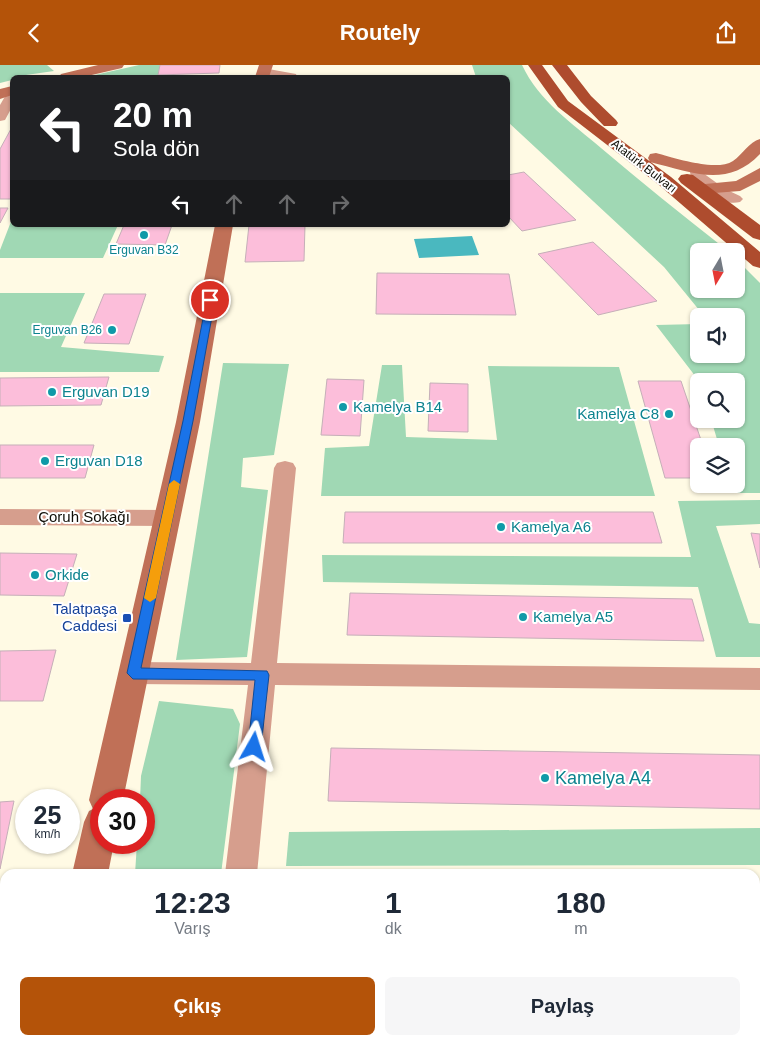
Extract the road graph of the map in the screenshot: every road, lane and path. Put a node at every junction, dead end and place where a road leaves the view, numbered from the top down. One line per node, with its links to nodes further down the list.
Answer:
1 (118, 65): 5 (street)
2 (535, 65): 13 (main road, Atatürk Bulvarı)
3 (559, 65): 10 (main road, Atatürk Bulvarı)
4 (264, 72): 6 (street)
5 (75, 75)
6 (280, 75)
7 (10, 100): 8 (street)
8 (0, 117)
9 (760, 143): 11 (street)
10 (656, 158): 11 (street); 14 (main road, Atatürk Bulvarı)
11 (696, 167): 14 (street)
12 (760, 173): 15 (street)
13 (665, 181): 14 (main road); 19 (main road, Atatürk Bulvarı)
14 (708, 189): 15 (street); 16 (main road, Atatürk Bulvarı)
15 (738, 193): 16 (street)
16 (744, 220): 18 (main road, Atatürk Bulvarı)
17 (224, 227): 22 (street)
18 (760, 234)
19 (760, 262)
20 (285, 468): 24 (street)
21 (0, 517): 22 (street, Çoruh Sokağı)
22 (167, 518): 23 (street)
23 (133, 673): 24 (street); 26 (street)
24 (262, 675): 25 (street); 29 (street)
25 (760, 679)
26 (108, 789)
27 (94, 854): 28 (street)
28 (91, 869)
29 (242, 869)

